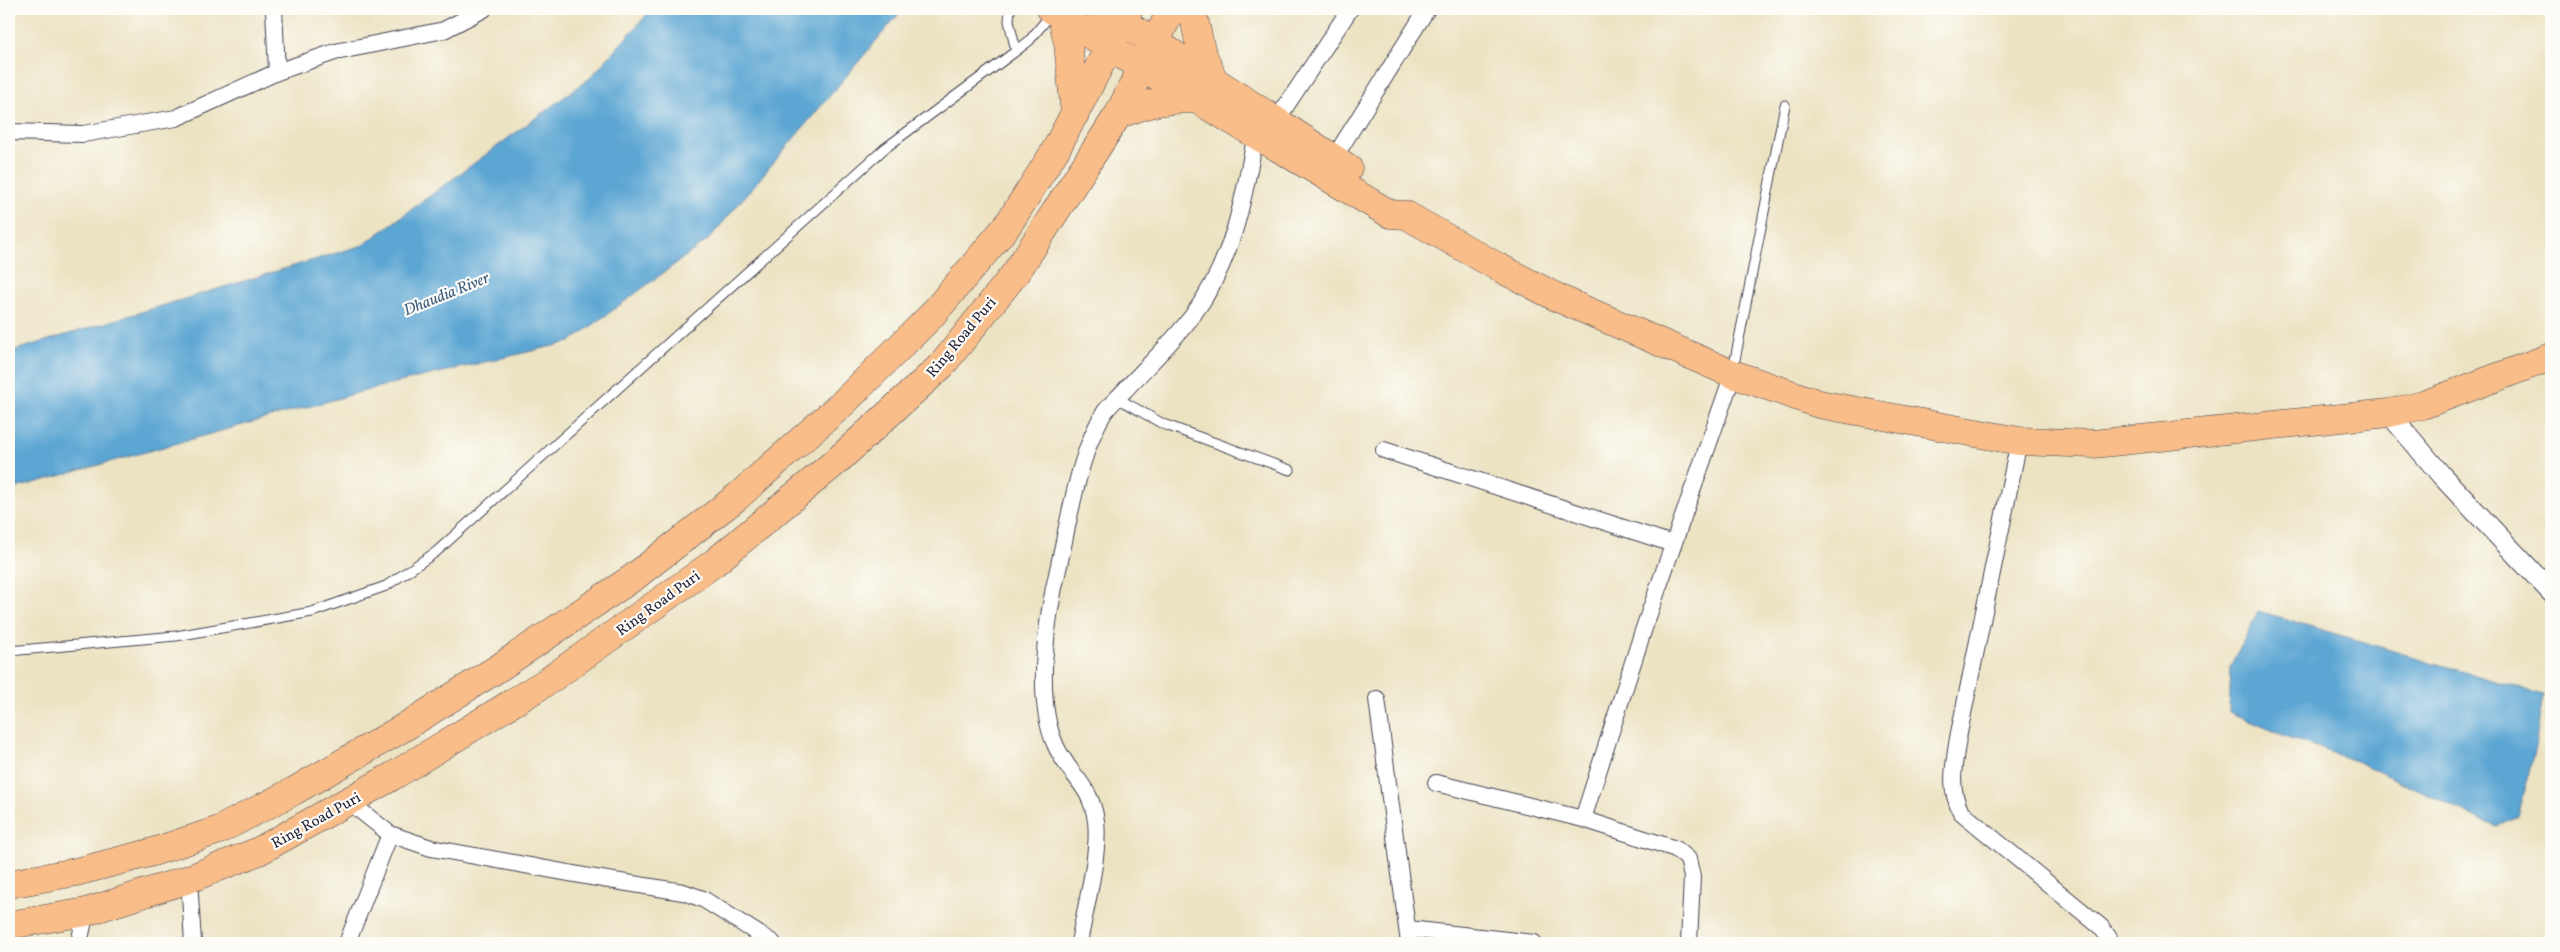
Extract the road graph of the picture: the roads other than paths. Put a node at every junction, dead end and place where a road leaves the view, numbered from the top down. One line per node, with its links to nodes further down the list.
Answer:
1 (274, 9): 15 (street)
2 (484, 9): 15 (street)
3 (1010, 9): 13 (lane)
4 (1100, 9): 10 (highway)
5 (1172, 9): 11 (highway, Ring Road Puri)
6 (1192, 9): 16 (highway)
7 (1350, 9): 20 (street)
8 (1427, 9): 22 (street)
9 (1055, 13): 12 (highway); 13 (lane); 18 (highway)
10 (1126, 16): 11 (highway); 12 (highway)
11 (1156, 42): 14 (highway, Ring Road Puri); 16 (highway)
12 (1110, 48): 14 (highway); 18 (highway)
13 (1016, 51): 33 (lane)
14 (1143, 67): 16 (highway); 19 (highway, Ring Road Puri)
15 (277, 72): 21 (street)
16 (1207, 90): 19 (highway); 20 (highway)
17 (1785, 105): 25 (lane)
18 (1075, 114): 40 (highway)
19 (1118, 115): 36 (highway, Ring Road Puri)
20 (1266, 127): 22 (highway); 23 (highway); 26 (street)
21 (9, 132)
22 (1334, 158): 23 (highway)
23 (1406, 215): 25 (highway)
24 (2551, 357): 27 (highway)
25 (1732, 374): 28 (highway); 31 (street)
26 (1117, 398): 30 (lane); 48 (street)
27 (2389, 413): 28 (highway); 32 (street)
28 (2019, 441): 51 (street)
29 (1384, 450): 31 (street)
30 (1290, 470)
31 (1673, 544): 37 (street)
32 (2550, 587)
33 (9, 651)
34 (1377, 699): 43 (street)
35 (1436, 783): 37 (street)
36 (348, 801): 38 (street); 39 (highway, Ring Road Puri)
37 (1583, 819): 50 (street)
38 (390, 834): 46 (street); 47 (street)
39 (189, 880): 41 (highway, Ring Road Puri); 45 (street)
40 (9, 884)
41 (86, 912): 42 (highway, Ring Road Puri); 44 (street)
42 (9, 925)
43 (1409, 936): 49 (street)
44 (79, 943)
45 (193, 943)
46 (346, 943)
47 (773, 943)
48 (1079, 943)
49 (1534, 943)
50 (1688, 943)
51 (2109, 943)

